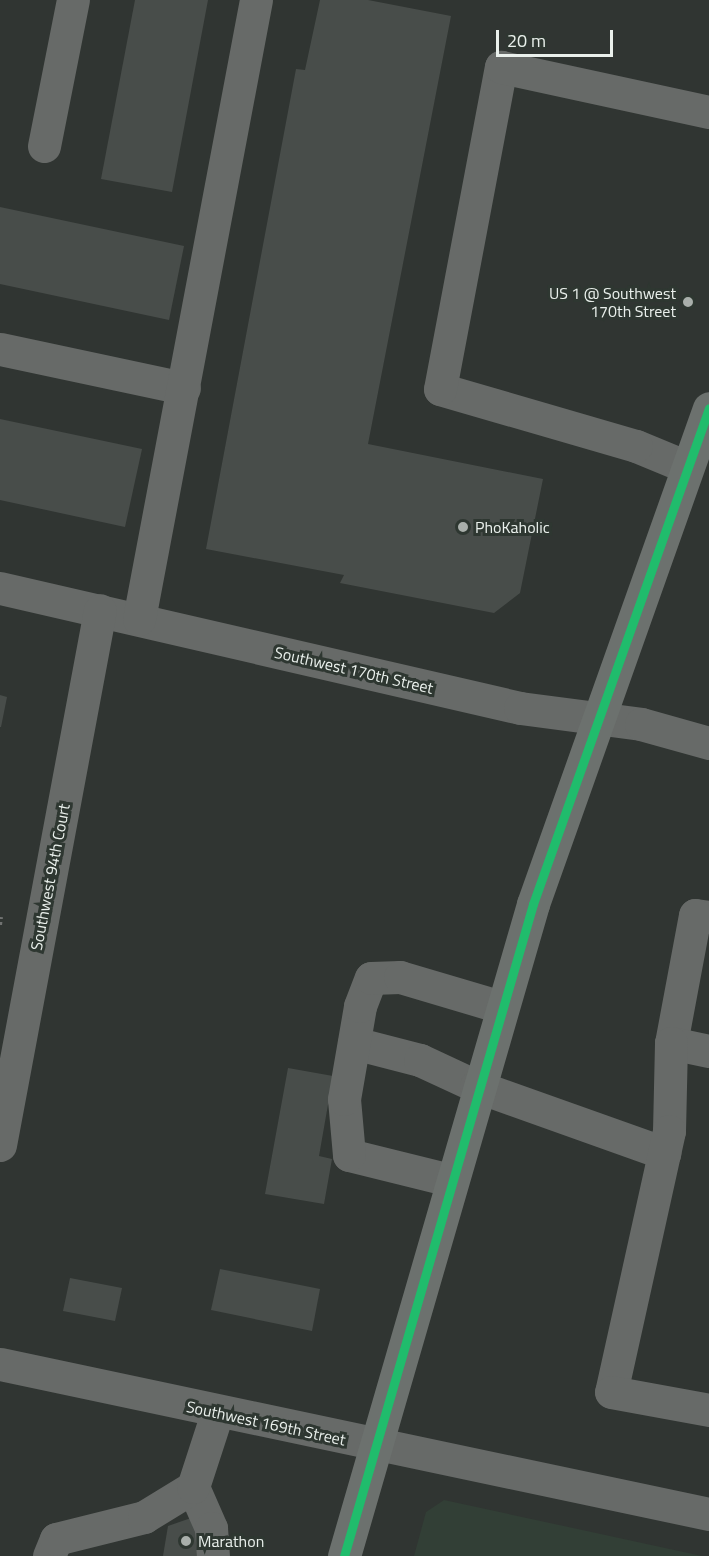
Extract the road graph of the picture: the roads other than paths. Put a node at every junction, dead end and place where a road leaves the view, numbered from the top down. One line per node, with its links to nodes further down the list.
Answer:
1 (73, 0): 4 (street)
2 (256, 0): 6 (street)
3 (709, 112): 8 (street)
4 (44, 146)
5 (0, 349): 6 (street)
6 (184, 388): 11 (street)
7 (709, 408): 8 (highway)
8 (687, 468): 12 (highway)
9 (0, 588): 10 (street, Southwest 170th Street)
10 (100, 610): 11 (street, Southwest 170th Street); 20 (street, Southwest 94th Court)
11 (139, 619): 12 (street, Southwest 170th Street)
12 (596, 717): 13 (street, Southwest 170th Street); 15 (highway)
13 (709, 743)
14 (709, 917): 17 (street)
15 (501, 1007): 16 (street); 19 (highway)
16 (354, 1043): 19 (street); 22 (street)
17 (671, 1043): 18 (street); 21 (street)
18 (709, 1051)
19 (476, 1086): 21 (street); 22 (highway)
20 (0, 1145)
21 (664, 1153): 24 (street)
22 (450, 1180): 26 (highway)
23 (0, 1364): 25 (street, Southwest 169th Street)
24 (709, 1410)
25 (217, 1413): 26 (street, Southwest 169th Street); 27 (street)
26 (375, 1446): 28 (street, Southwest 169th Street); 31 (highway)
27 (193, 1487): 29 (street); 30 (street)
28 (709, 1514)
29 (49, 1556)
30 (213, 1556)
31 (344, 1556)

